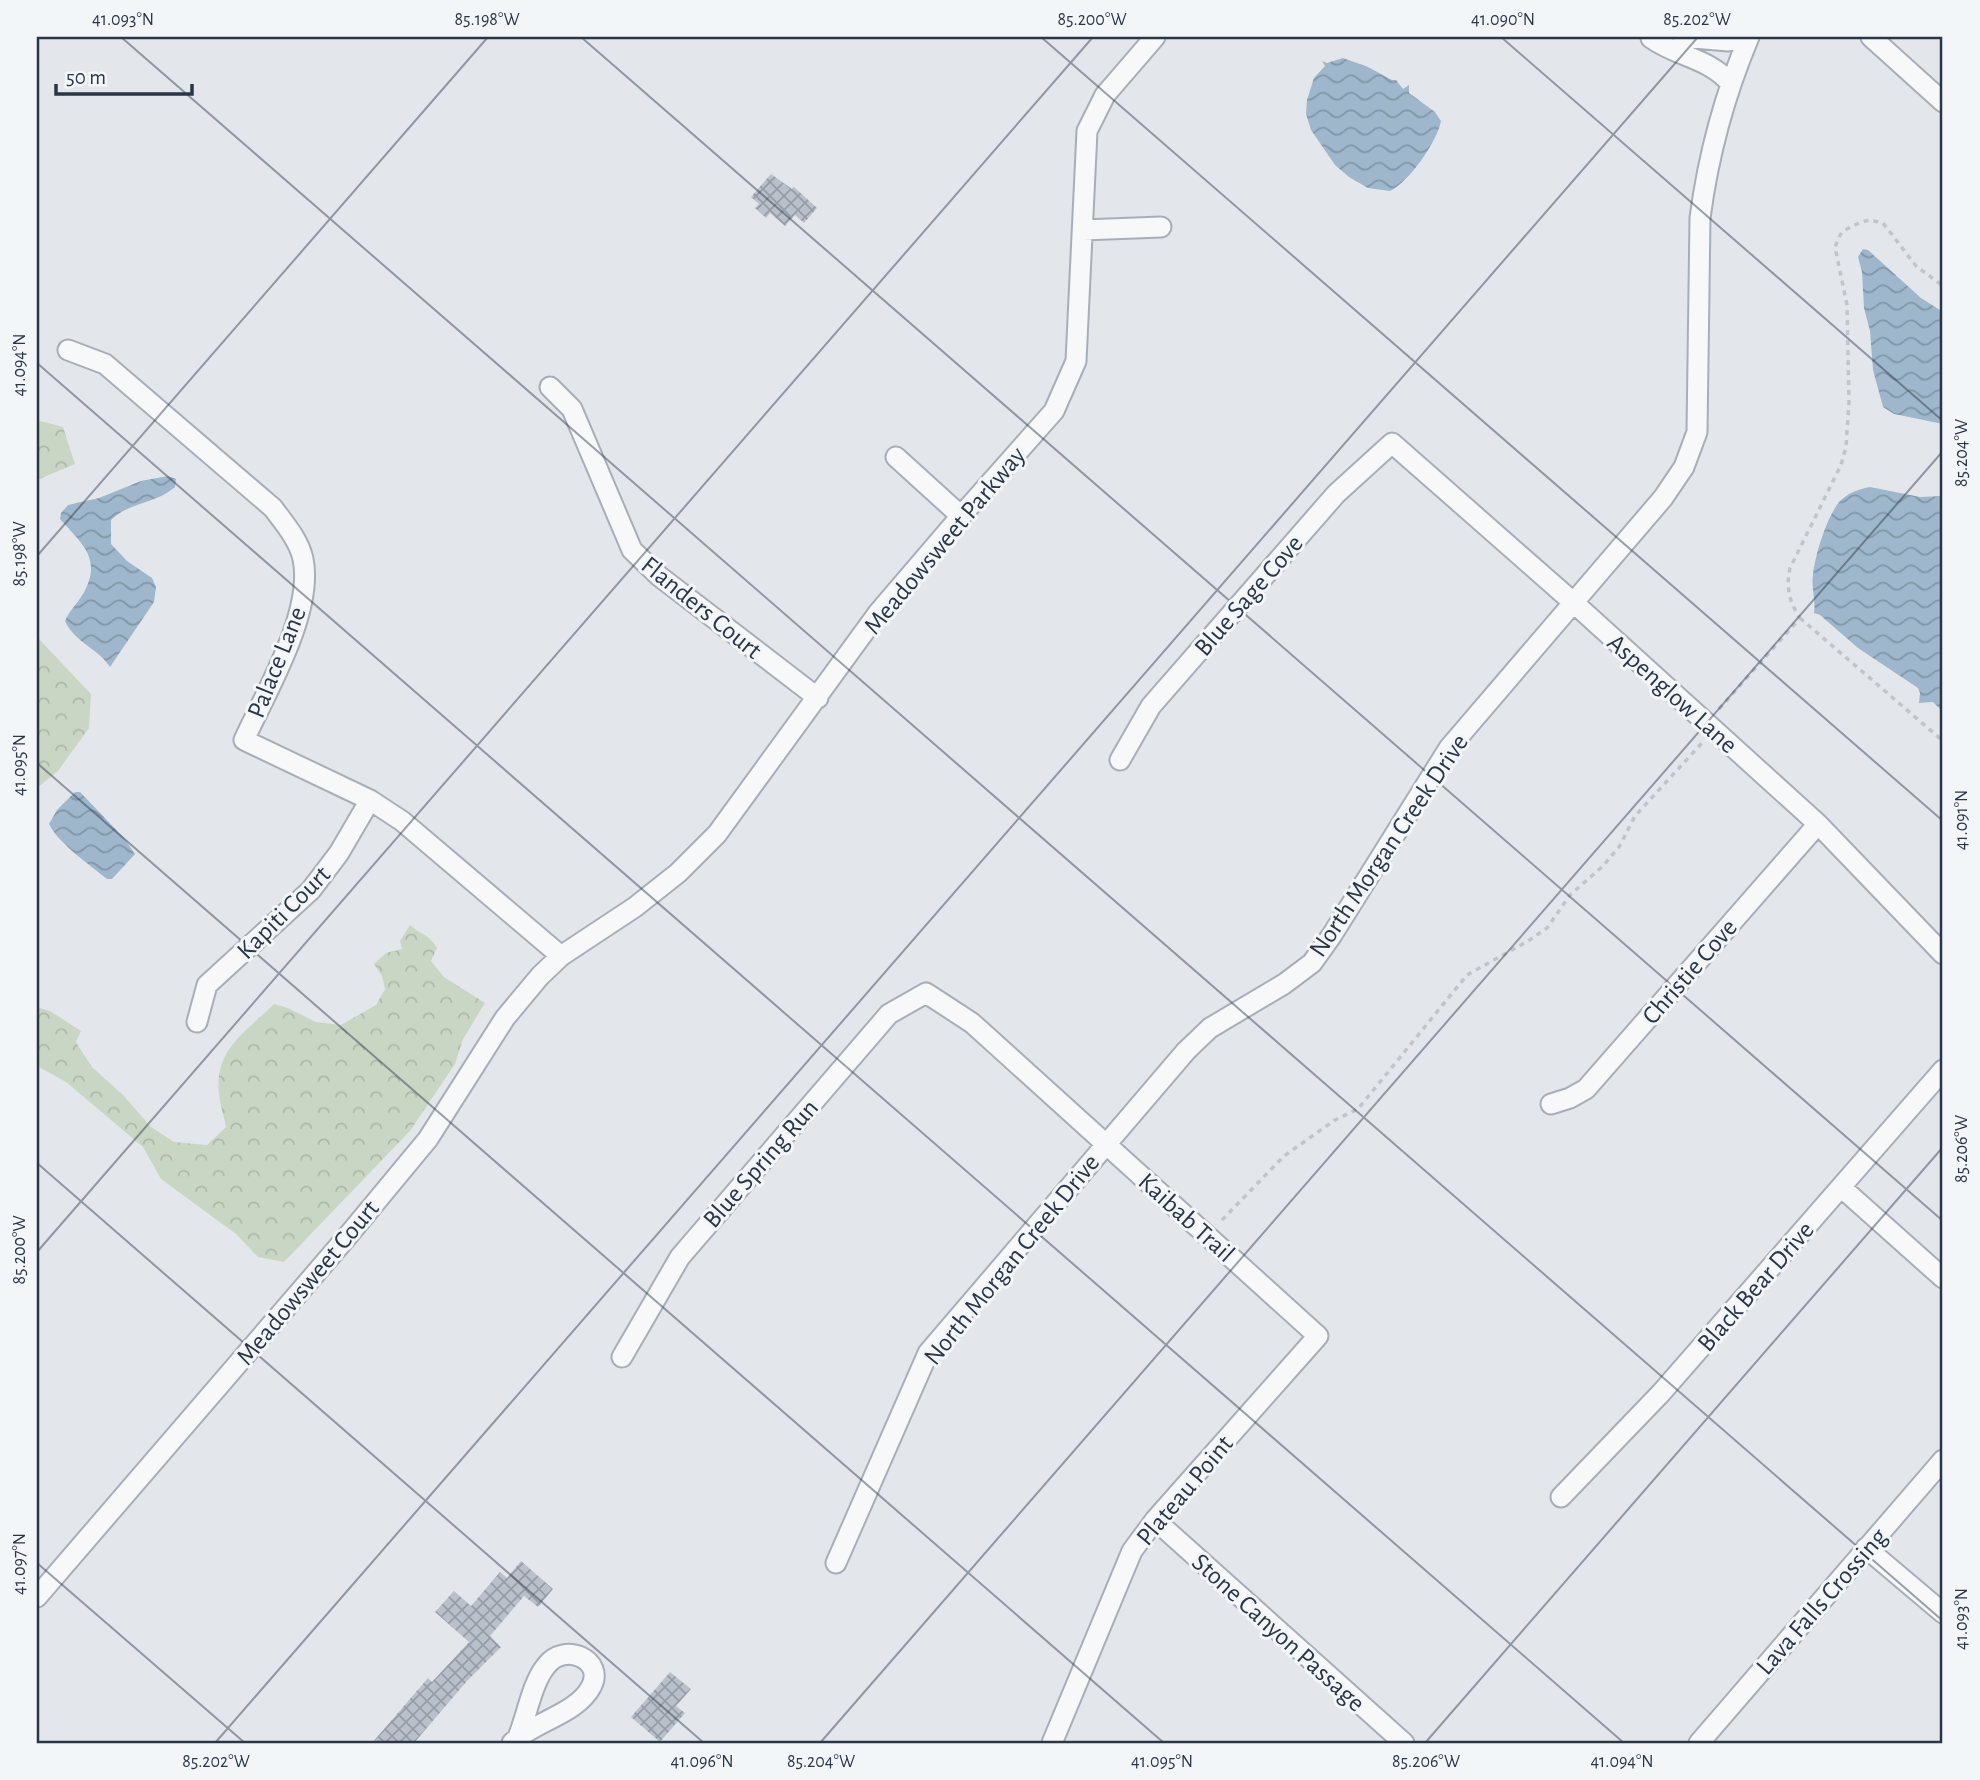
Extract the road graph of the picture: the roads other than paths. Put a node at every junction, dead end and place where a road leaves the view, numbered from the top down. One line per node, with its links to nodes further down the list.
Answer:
1 (1155, 37): 9 (street, Meadowsweet Parkway)
2 (1651, 37): 6 (street)
3 (1683, 37): 4 (street)
4 (1749, 37): 6 (street, North Morgan Creek Drive)
5 (1871, 37): 7 (street)
6 (1731, 84): 15 (street, North Morgan Creek Drive)
7 (1943, 102)
8 (1161, 227): 9 (street)
9 (1083, 230): 14 (street, Meadowsweet Parkway)
10 (68, 350): 18 (street, Palace Lane)
11 (550, 387): 16 (street, Flanders Court)
12 (1392, 443): 15 (street, Aspenglow Lane); 17 (street, Blue Sage Cove)
13 (896, 457): 14 (street)
14 (961, 516): 16 (street, Meadowsweet Parkway)
15 (1574, 603): 19 (street, Aspenglow Lane); 26 (street, North Morgan Creek Drive)
16 (818, 698): 21 (street, Meadowsweet Parkway)
17 (1120, 760)
18 (370, 800): 21 (street, Palace Lane); 23 (street, Kapiti Court)
19 (1818, 824): 20 (street, Aspenglow Lane); 25 (street, Christie Cove)
20 (1943, 954)
21 (561, 956): 36 (street, Meadowsweet Court)
22 (926, 993): 26 (street, Kaibab Trail); 30 (street, Blue Spring Run)
23 (197, 1022)
24 (1943, 1070): 27 (street, Black Bear Drive)
25 (1550, 1104)
26 (1107, 1143): 29 (street, Kaibab Trail); 35 (street, North Morgan Creek Drive)
27 (1842, 1188): 28 (street); 32 (street, Black Bear Drive)
28 (1943, 1278)
29 (1318, 1336): 33 (street, Plateau Point)
30 (622, 1357)
31 (1943, 1460): 34 (street, Lava Falls Crossing)
32 (1561, 1497)
33 (1155, 1520): 39 (street, Plateau Point); 40 (street, Stone Canyon Passage)
34 (1866, 1548): 37 (street); 41 (street, Lava Falls Crossing)
35 (836, 1563)
36 (37, 1597)
37 (1943, 1613)
38 (515, 1740): 38 (street)
39 (1052, 1743)
40 (1404, 1743)
41 (1699, 1743)

